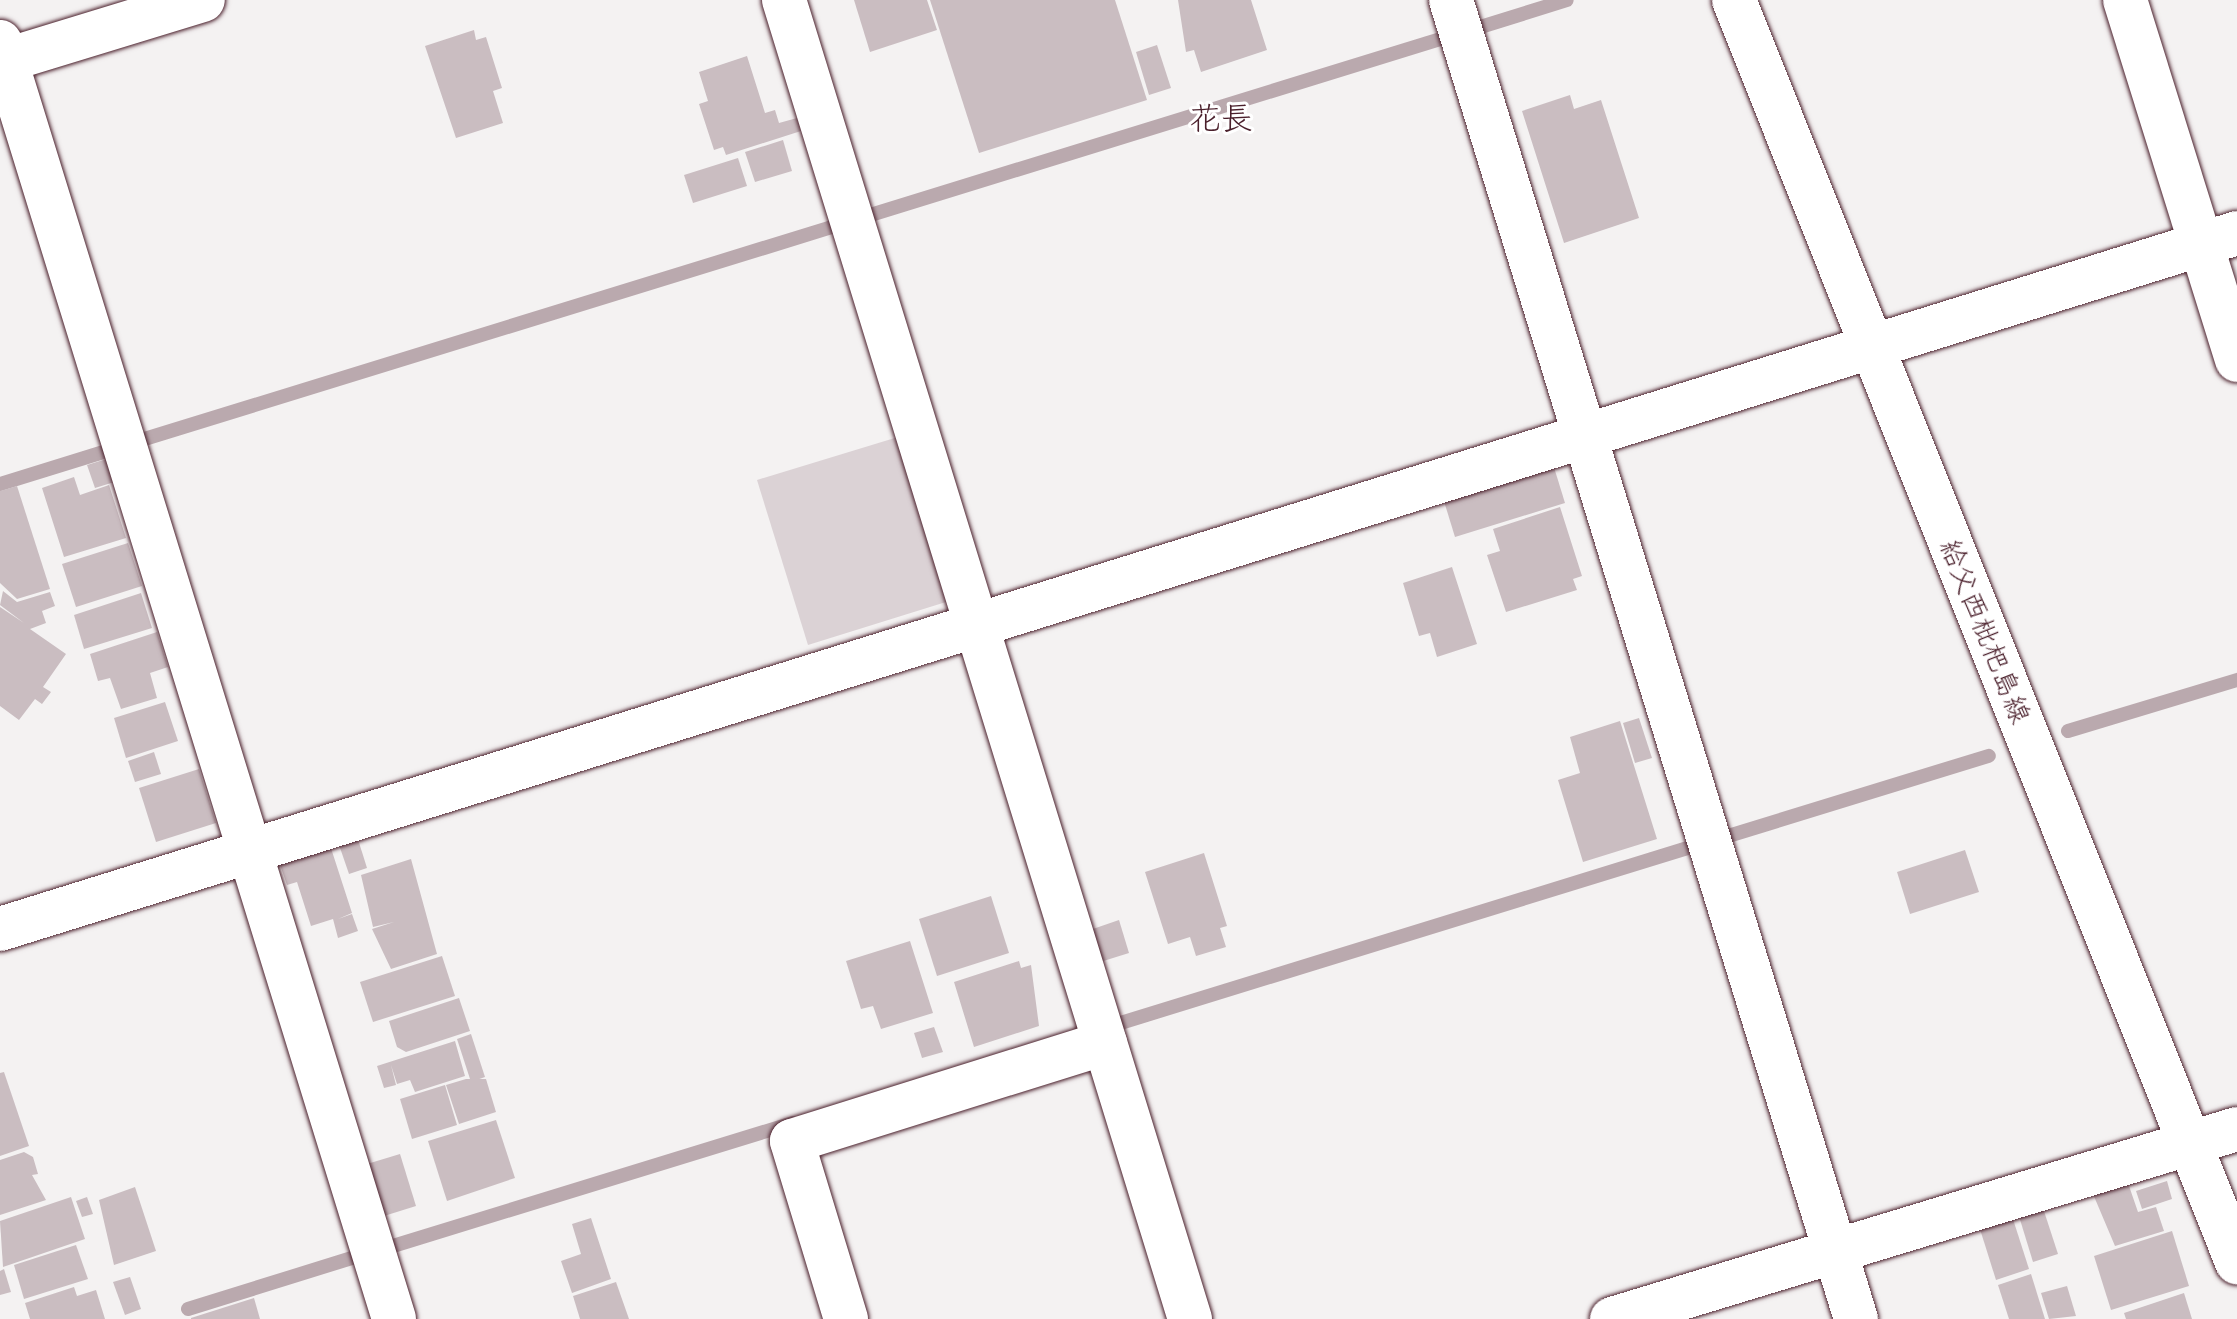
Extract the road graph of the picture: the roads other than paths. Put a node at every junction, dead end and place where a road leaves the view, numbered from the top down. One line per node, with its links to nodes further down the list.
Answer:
1 (203, 0): 6 (street)
2 (784, 0): 11 (street)
3 (1451, 0): 10 (street)
4 (1734, 0): 8 (street, 給父西枇杷島線)
5 (2125, 0): 7 (street)
6 (2, 55): 12 (street)
7 (2219, 238): 8 (street); 9 (street)
8 (1870, 346): 10 (street); 16 (street, 給父西枇杷島線)
9 (2237, 360)
10 (1584, 435): 11 (street); 17 (street)
11 (976, 624): 12 (street); 14 (street)
12 (250, 851): 13 (street); 19 (street)
13 (0, 929)
14 (1105, 1043): 20 (street); 21 (street)
15 (2237, 1129): 16 (street)
16 (2188, 1144): 17 (street); 18 (street, 給父西枇杷島線)
17 (1835, 1251): 22 (street); 23 (street)
18 (2237, 1262)
19 (394, 1319)
20 (846, 1319)
21 (1190, 1319)
22 (1612, 1319)
23 (1856, 1319)

